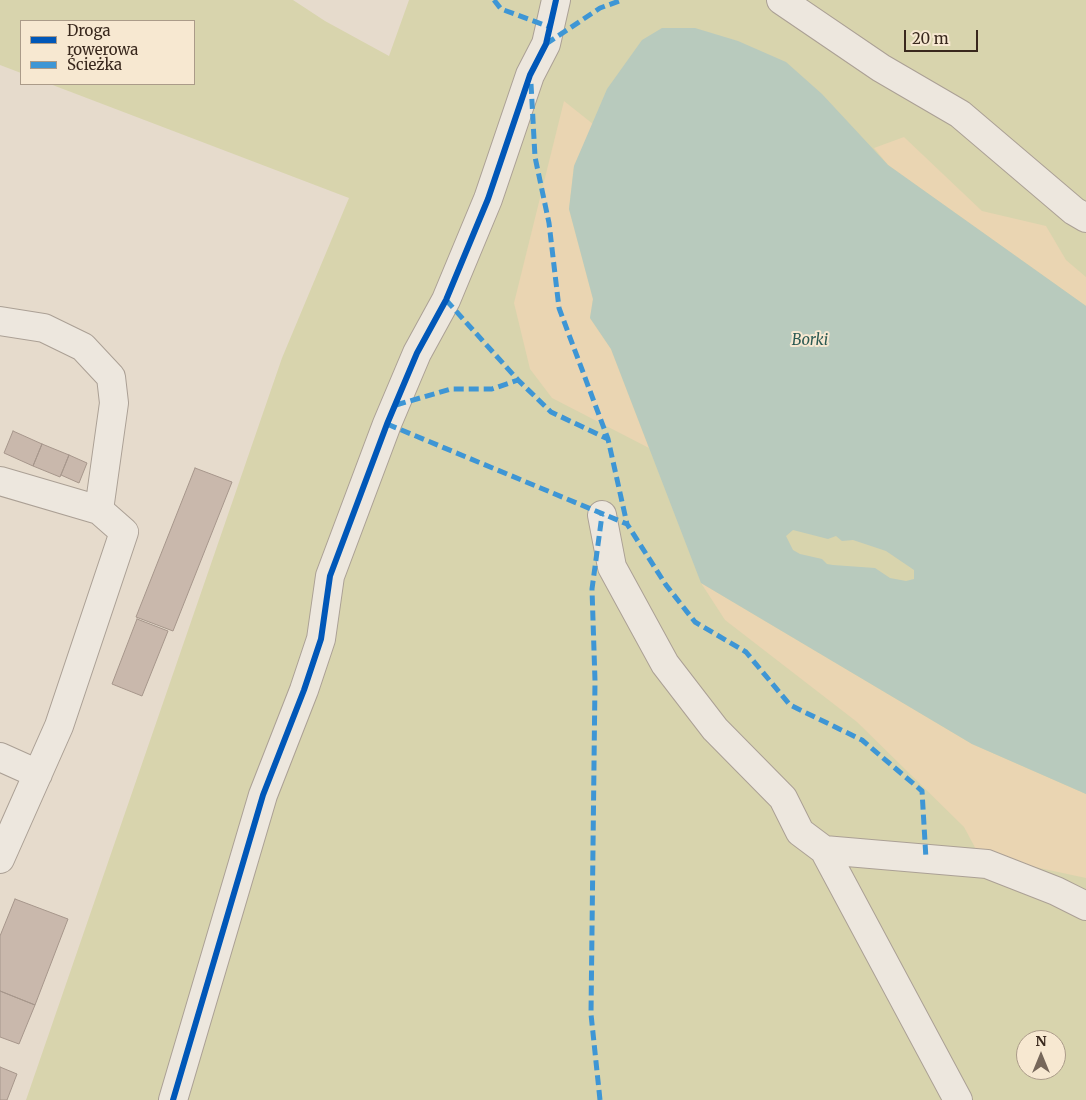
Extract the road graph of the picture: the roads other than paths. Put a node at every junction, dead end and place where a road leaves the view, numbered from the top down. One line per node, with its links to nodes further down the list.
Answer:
1 (556, 0): 13 (lane)
2 (780, 0): 3 (lane)
3 (1086, 218)
4 (0, 321): 6 (lane)
5 (0, 481): 6 (lane)
6 (99, 510): 9 (lane)
7 (602, 515): 10 (lane)
8 (0, 757): 9 (lane)
9 (38, 774): 11 (lane)
10 (824, 850): 12 (lane); 14 (lane)
11 (0, 859)
12 (1086, 906)
13 (173, 1100)
14 (958, 1100)

